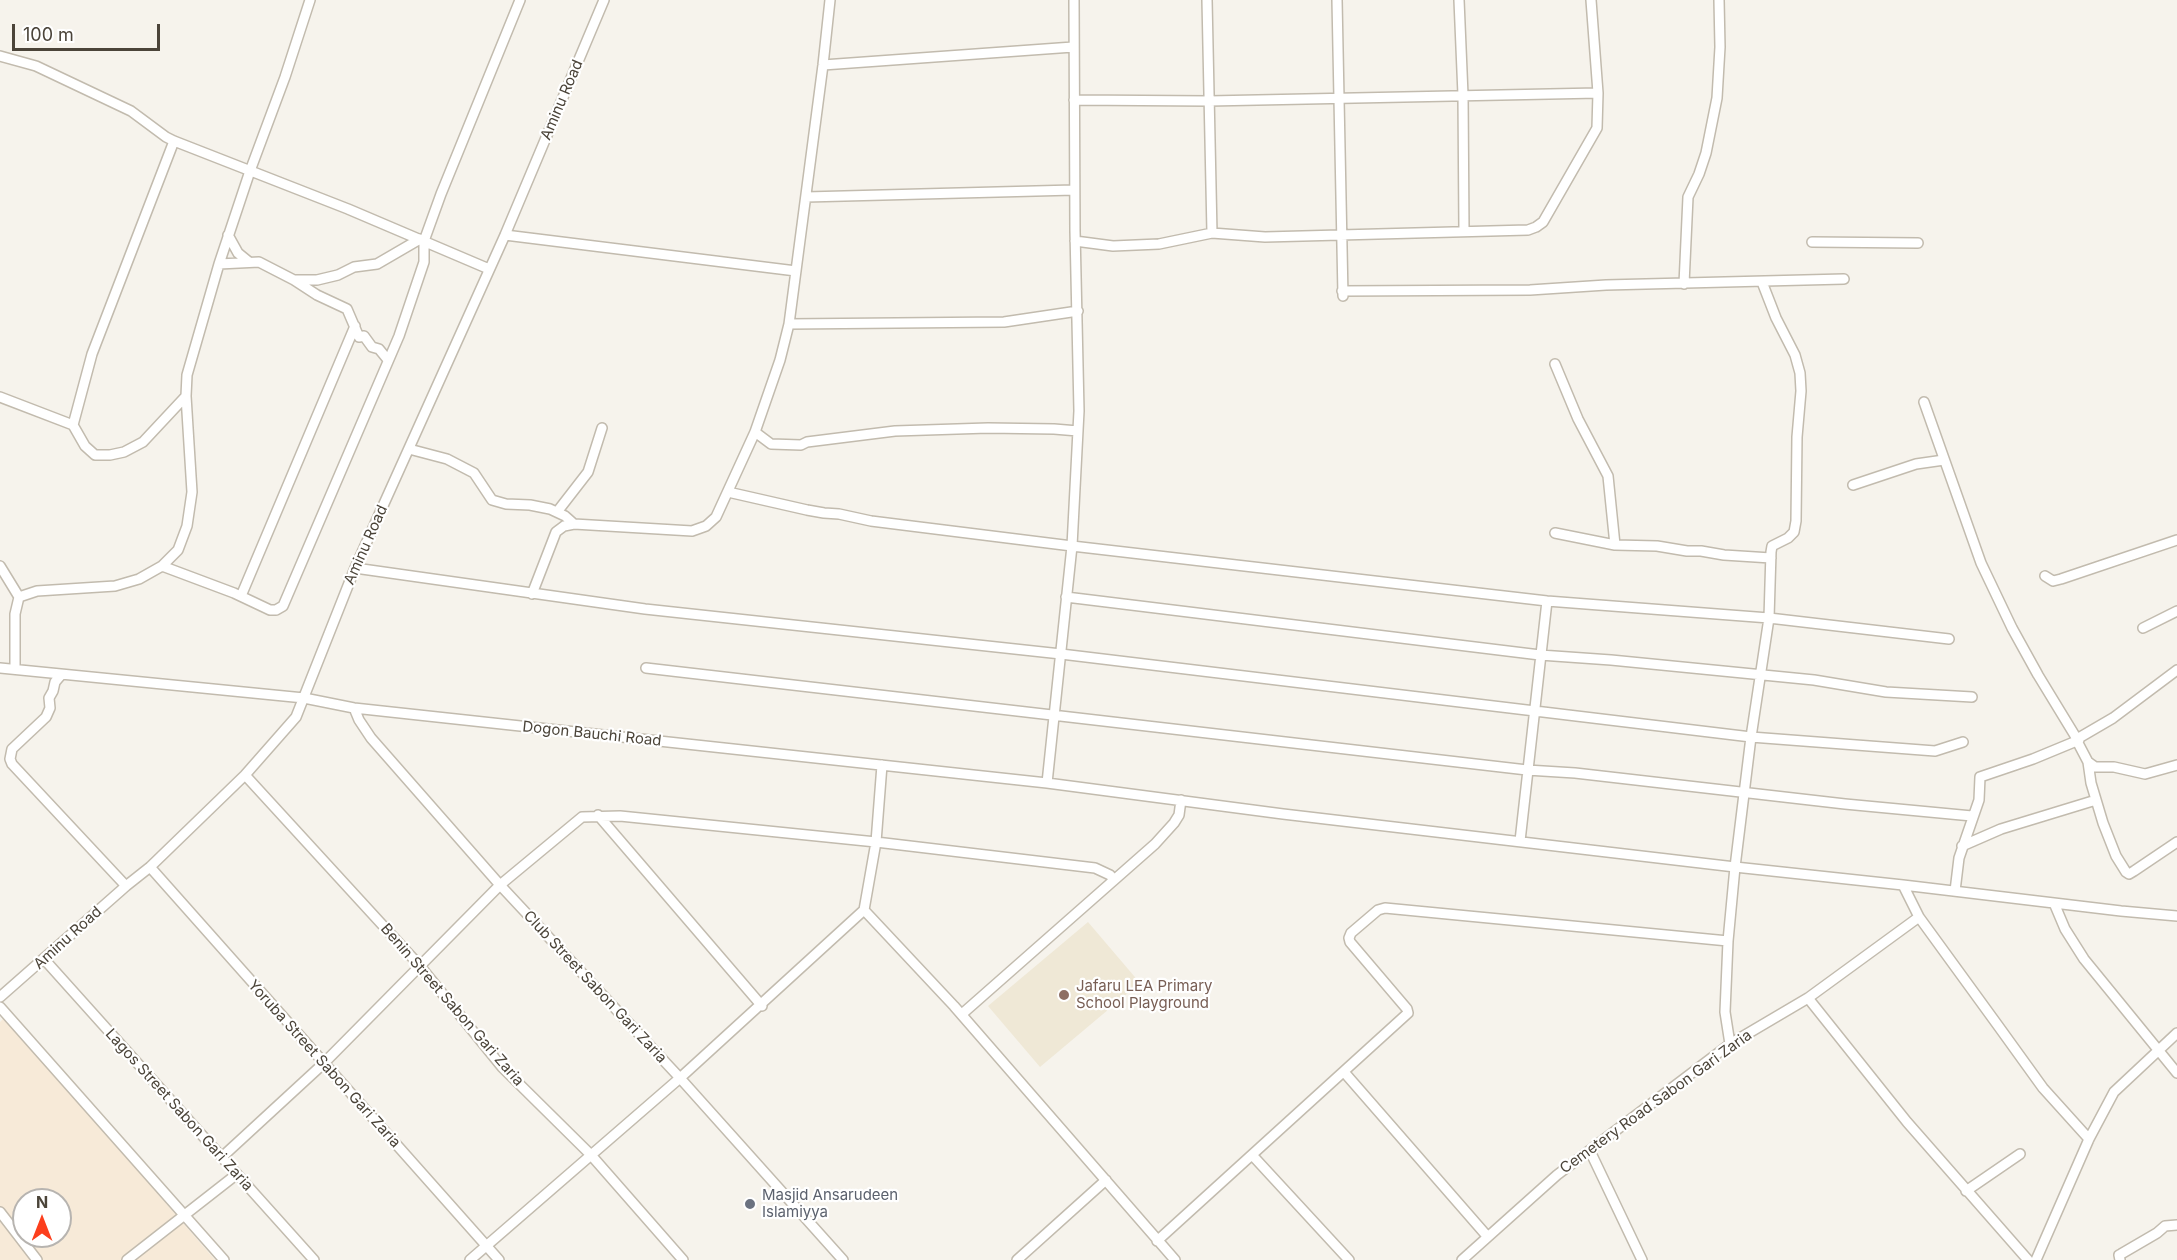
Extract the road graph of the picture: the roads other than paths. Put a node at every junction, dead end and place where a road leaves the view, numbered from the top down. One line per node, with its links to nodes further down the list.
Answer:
1 (310, 0): 20 (street)
2 (520, 0): 28 (street)
3 (604, 0): 26 (street, Aminu Road)
4 (830, 0): 13 (street)
5 (1074, 0): 11 (street)
6 (1207, 0): 18 (street)
7 (1337, 0): 16 (street)
8 (1459, 0): 15 (street)
9 (1591, 0): 14 (street)
10 (1719, 0): 39 (street)
11 (1073, 47): 13 (street); 17 (street)
12 (0, 56): 19 (street)
13 (823, 65): 22 (street)
14 (1598, 93): 15 (street); 23 (street)
15 (1462, 95): 16 (street); 23 (street)
16 (1340, 97): 18 (street); 27 (street)
17 (1074, 100): 18 (street); 21 (street)
18 (1209, 101): 24 (street)
19 (174, 141): 20 (street); 48 (street)
20 (250, 171): 25 (street); 28 (street)
21 (1074, 190): 22 (street); 29 (street)
22 (807, 197): 35 (street)
23 (1464, 231): 27 (street)
24 (1212, 233): 27 (street); 29 (street)
25 (228, 235): 32 (street); 33 (street)
26 (505, 235): 34 (street, Aminu Road); 35 (street)
27 (1342, 235): 39 (street)
28 (422, 240): 34 (street); 37 (street); 43 (street)
29 (1076, 241): 40 (street)
30 (1812, 242): 31 (street)
31 (1918, 243)
32 (249, 262): 33 (street); 37 (street)
33 (219, 264): 45 (street)
34 (489, 269): 52 (street, Aminu Road)
35 (796, 271): 41 (street)
36 (1844, 279): 38 (street)
37 (294, 280): 42 (street)
38 (1762, 282): 39 (street); 62 (street)
39 (1684, 284)
40 (1078, 311): 41 (street); 50 (street)
41 (789, 324): 51 (street)
42 (356, 332): 43 (street); 68 (street)
43 (388, 360): 68 (street)
44 (1555, 364): 60 (street)
45 (186, 396): 48 (street); 64 (street)
46 (0, 397): 48 (street)
47 (1924, 402): 53 (street)
48 (73, 424)
49 (602, 428): 56 (street)
50 (1078, 431): 51 (street); 61 (street)
51 (755, 432): 55 (street)
52 (409, 449): 56 (street); 65 (street, Aminu Road)
53 (1944, 460): 54 (street); 90 (street)
54 (1853, 485)
55 (728, 492): 57 (street); 61 (street)
56 (557, 512): 57 (street)
57 (574, 524): 67 (street)
58 (1555, 533): 60 (street)
59 (2177, 540): 66 (street)
60 (1615, 545): 62 (street)
61 (1072, 546): 70 (street); 71 (street)
62 (1771, 558): 73 (street)
63 (0, 566): 69 (street)
64 (162, 566): 68 (street); 69 (street)
65 (355, 568): 67 (street); 85 (street, Aminu Road)
66 (2045, 576)
67 (532, 594): 76 (street)
68 (241, 596)
69 (19, 597): 80 (street)
70 (1066, 597): 76 (street); 77 (street)
71 (1547, 601): 73 (street); 77 (street)
72 (2177, 611): 74 (street)
73 (1769, 618): 75 (street); 83 (street)
74 (2143, 628)
75 (1949, 639)
76 (1061, 654): 87 (street); 88 (street)
77 (1540, 655): 83 (street); 87 (street)
78 (0, 668): 80 (street, Dogon Bauchi Road)
79 (646, 668): 88 (street)
80 (15, 669): 82 (street, Dogon Bauchi Road)
81 (2177, 670): 90 (street)
82 (61, 675): 85 (street, Dogon Bauchi Road); 112 (street)
83 (1760, 676): 84 (street); 89 (street)
84 (1972, 697)
85 (304, 698): 86 (street, Dogon Bauchi Road); 96 (street, Aminu Road)
86 (354, 708): 93 (street, Dogon Bauchi Road); 110 (street, Club Street Sabon Gari Zaria)
87 (1533, 712): 89 (street); 95 (street)
88 (1054, 716): 95 (street); 97 (street)
89 (1751, 737): 91 (street); 98 (street)
90 (2077, 740): 92 (street); 102 (street)
91 (1963, 742)
92 (2088, 762): 94 (street); 100 (street)
93 (882, 765): 97 (street, Dogon Bauchi Road); 104 (street)
94 (2177, 765)
95 (1527, 770): 98 (street); 103 (street)
96 (245, 775): 107 (street, Aminu Road); 120 (street, Benin Street Sabon Gari Zaria)
97 (1047, 783): 99 (street, Dogon Bauchi Road)
98 (1744, 792): 102 (street); 108 (street)
99 (1181, 800): 103 (street, Dogon Bauchi Road); 109 (street)
100 (2096, 800): 105 (street); 106 (street)
101 (598, 815): 104 (street); 110 (street); 123 (street)
102 (1972, 816): 106 (street)
103 (1520, 841): 108 (street, Dogon Bauchi Road)
104 (876, 842): 109 (street); 115 (street)
105 (2177, 842)
106 (1962, 846): 113 (street)
107 (150, 867): 112 (street, Aminu Road); 129 (street, Yoruba Street Sabon Gari Zaria)
108 (1735, 867): 111 (street, Dogon Bauchi Road); 118 (street)
109 (1113, 880): 125 (street)
110 (500, 885): 120 (street); 132 (street, Club Street Sabon Gari Zaria)
111 (1903, 885): 113 (street, Dogon Bauchi Road); 117 (street)
112 (126, 886): 119 (street, Aminu Road)
113 (1955, 891): 114 (street, Dogon Bauchi Road)
114 (2054, 903): 116 (street, Dogon Bauchi Road); 128 (street)
115 (864, 910): 123 (street); 125 (street)
116 (2177, 916)
117 (1919, 917): 122 (street, Cemetery Road Sabon Gari Zaria); 133 (street)
118 (1728, 941): 127 (street); 130 (street)
119 (44, 959): 121 (street, Aminu Road); 138 (street, Lagos Street Sabon Gari Zaria)
120 (420, 966): 129 (street); 136 (street, Benin Street Sabon Gari Zaria)
121 (0, 997)
122 (1808, 998): 127 (street, Cemetery Road Sabon Gari Zaria); 141 (street)
123 (762, 1006): 132 (street)
124 (0, 1007): 143 (street)
125 (962, 1014): 140 (street)
126 (2177, 1033): 128 (street)
127 (1730, 1044): 134 (street, Cemetery Road Sabon Gari Zaria)
128 (2158, 1051): 131 (street); 133 (street)
129 (323, 1064): 138 (street); 147 (street, Yoruba Street Sabon Gari Zaria)
130 (1344, 1072): 137 (street); 145 (street)
131 (2177, 1072)
132 (681, 1078): 136 (street); 156 (street, Club Street Sabon Gari Zaria)
133 (2089, 1139): 162 (street)
134 (1590, 1151): 145 (street, Cemetery Road Sabon Gari Zaria); 160 (street)
135 (2020, 1154): 141 (street)
136 (591, 1155): 147 (street); 155 (street, Benin Street Sabon Gari Zaria)
137 (1253, 1156): 146 (street); 158 (street)
138 (222, 1157): 139 (street, Lagos Street Sabon Gari Zaria)
139 (237, 1174): 143 (street); 152 (street, Lagos Street Sabon Gari Zaria)
140 (1106, 1180): 146 (street); 148 (street)
141 (1966, 1191): 161 (street)
142 (0, 1212): 149 (street)
143 (183, 1214): 150 (street); 151 (street)
144 (2177, 1225): 163 (street)
145 (1487, 1236): 159 (street, Cemetery Road Sabon Gari Zaria)
146 (1158, 1241): 157 (street)
147 (487, 1246): 153 (street); 154 (street, Yoruba Street Sabon Gari Zaria)
148 (1022, 1258)
149 (37, 1260)
150 (127, 1260)
151 (224, 1260)
152 (314, 1260)
153 (470, 1260)
154 (499, 1260)
155 (683, 1260)
156 (843, 1260)
157 (1175, 1260)
158 (1349, 1260)
159 (1462, 1260)
160 (1642, 1260)
161 (2028, 1260)
162 (2036, 1260)
163 (2120, 1260)

